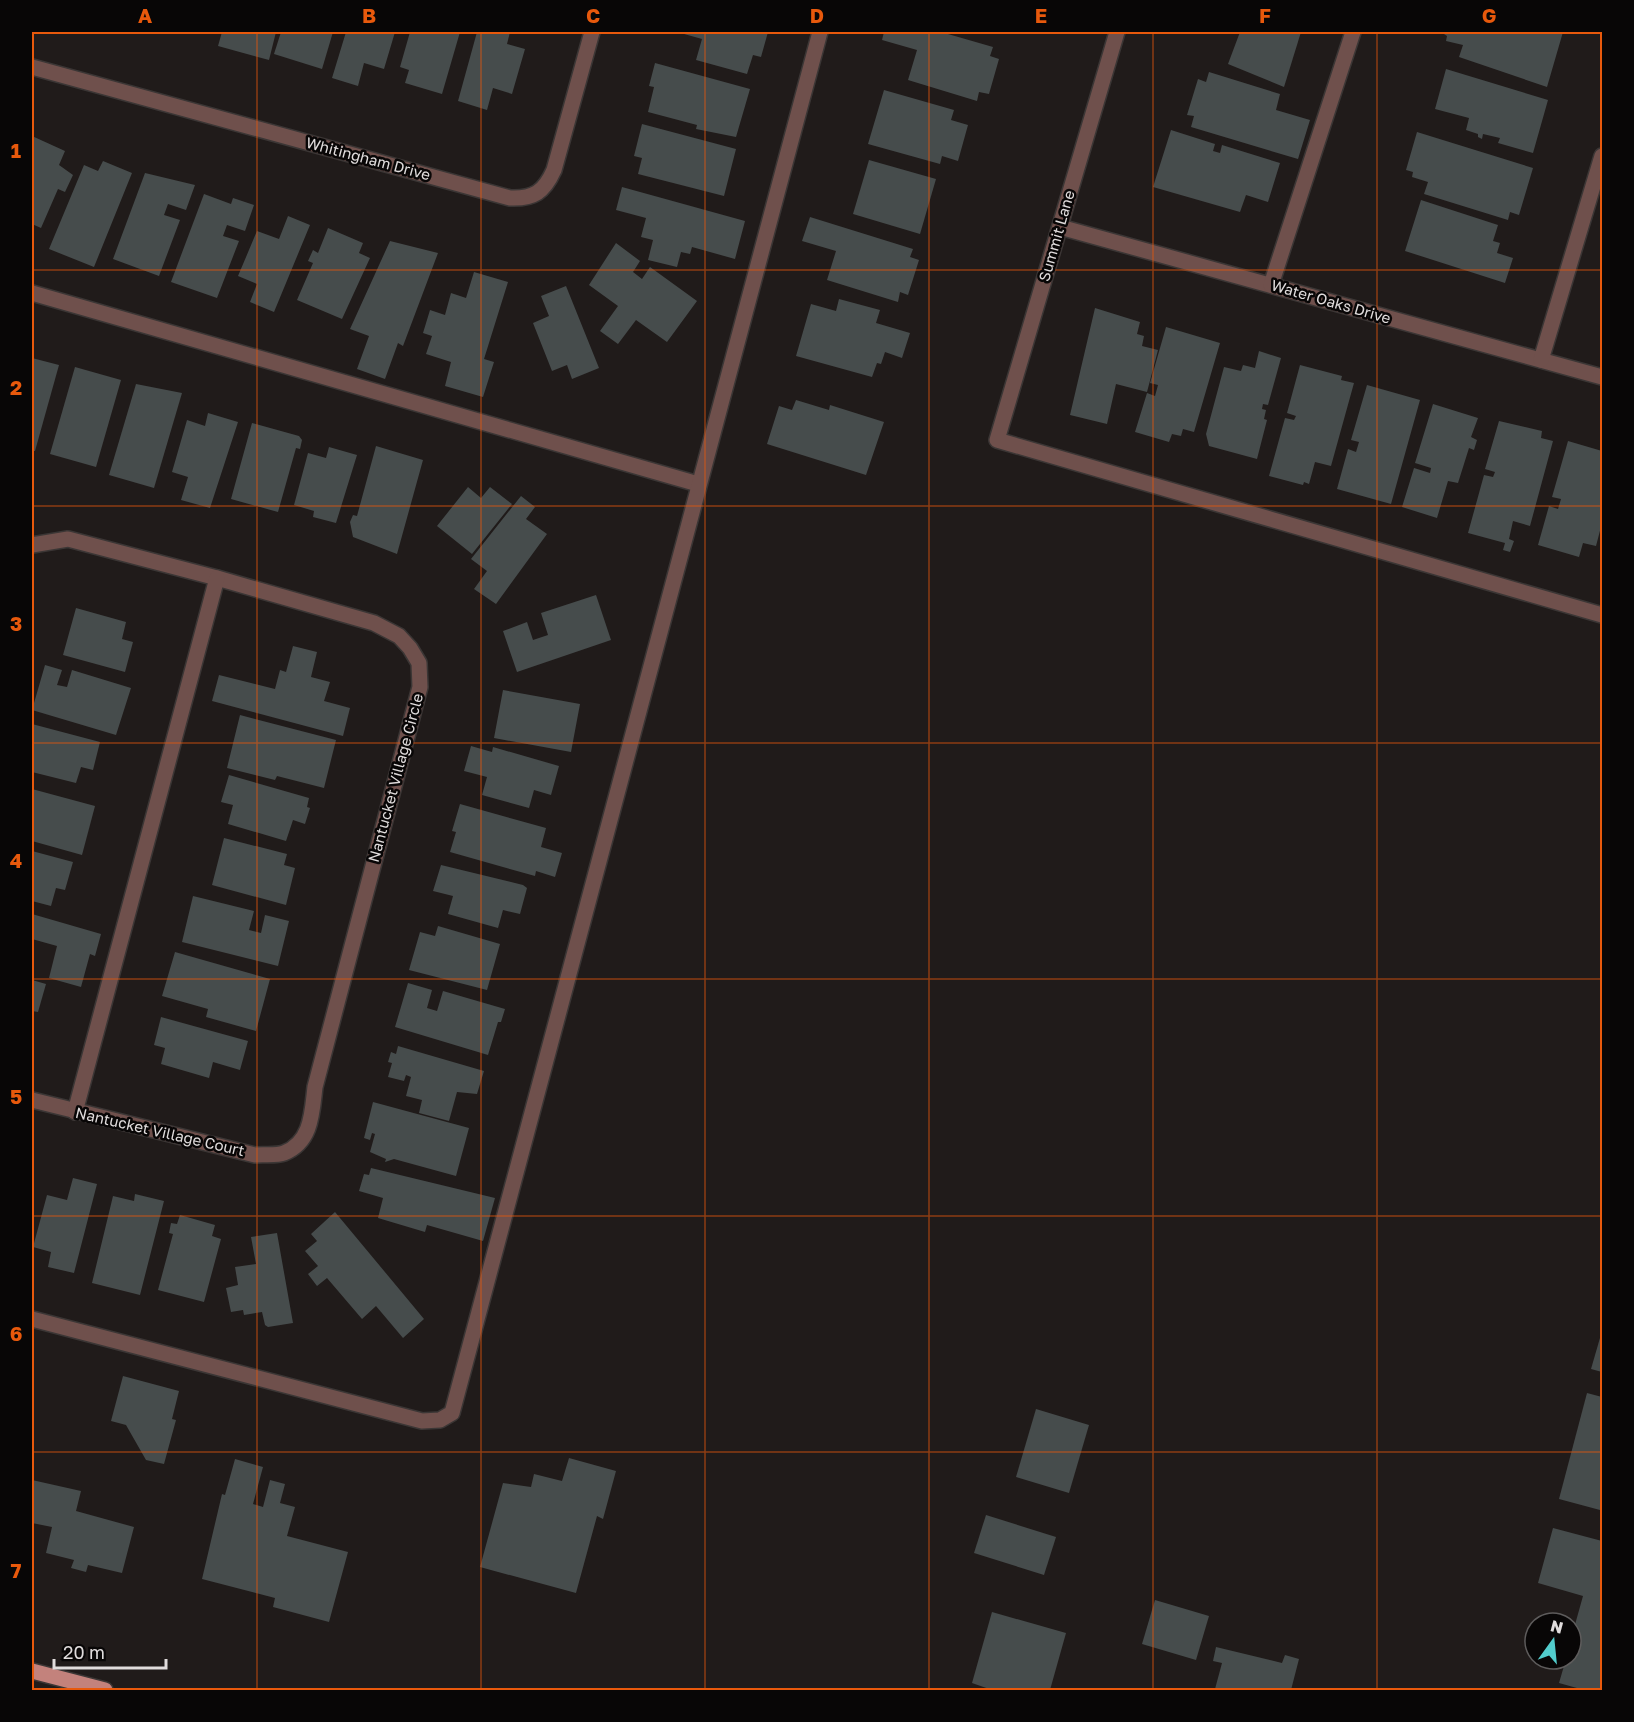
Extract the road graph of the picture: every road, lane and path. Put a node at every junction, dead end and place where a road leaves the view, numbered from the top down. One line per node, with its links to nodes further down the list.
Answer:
1 (592, 32): 5 (street, Whitingham Drive)
2 (820, 32): 12 (street)
3 (1117, 32): 7 (street, Summit Lane)
4 (1353, 32): 8 (street)
5 (32, 67)
6 (1602, 156): 10 (street)
7 (1060, 227): 8 (street, Water Oaks Drive); 15 (street, Summit Lane)
8 (1271, 285): 10 (street, Water Oaks Drive)
9 (32, 293): 12 (street)
10 (1541, 360): 11 (street, Water Oaks Drive)
11 (1602, 377)
12 (698, 484): 19 (street)
13 (32, 545): 14 (street, Nantucket Village Circle)
14 (217, 578): 16 (street, Nantucket Village Circle); 18 (street)
15 (1602, 615)
16 (315, 1087): 18 (street, Nantucket Village Court)
17 (32, 1100): 18 (street, Nantucket Village Court)
18 (75, 1112)
19 (32, 1319)
20 (32, 1671): 21 (main road)
21 (105, 1690)

